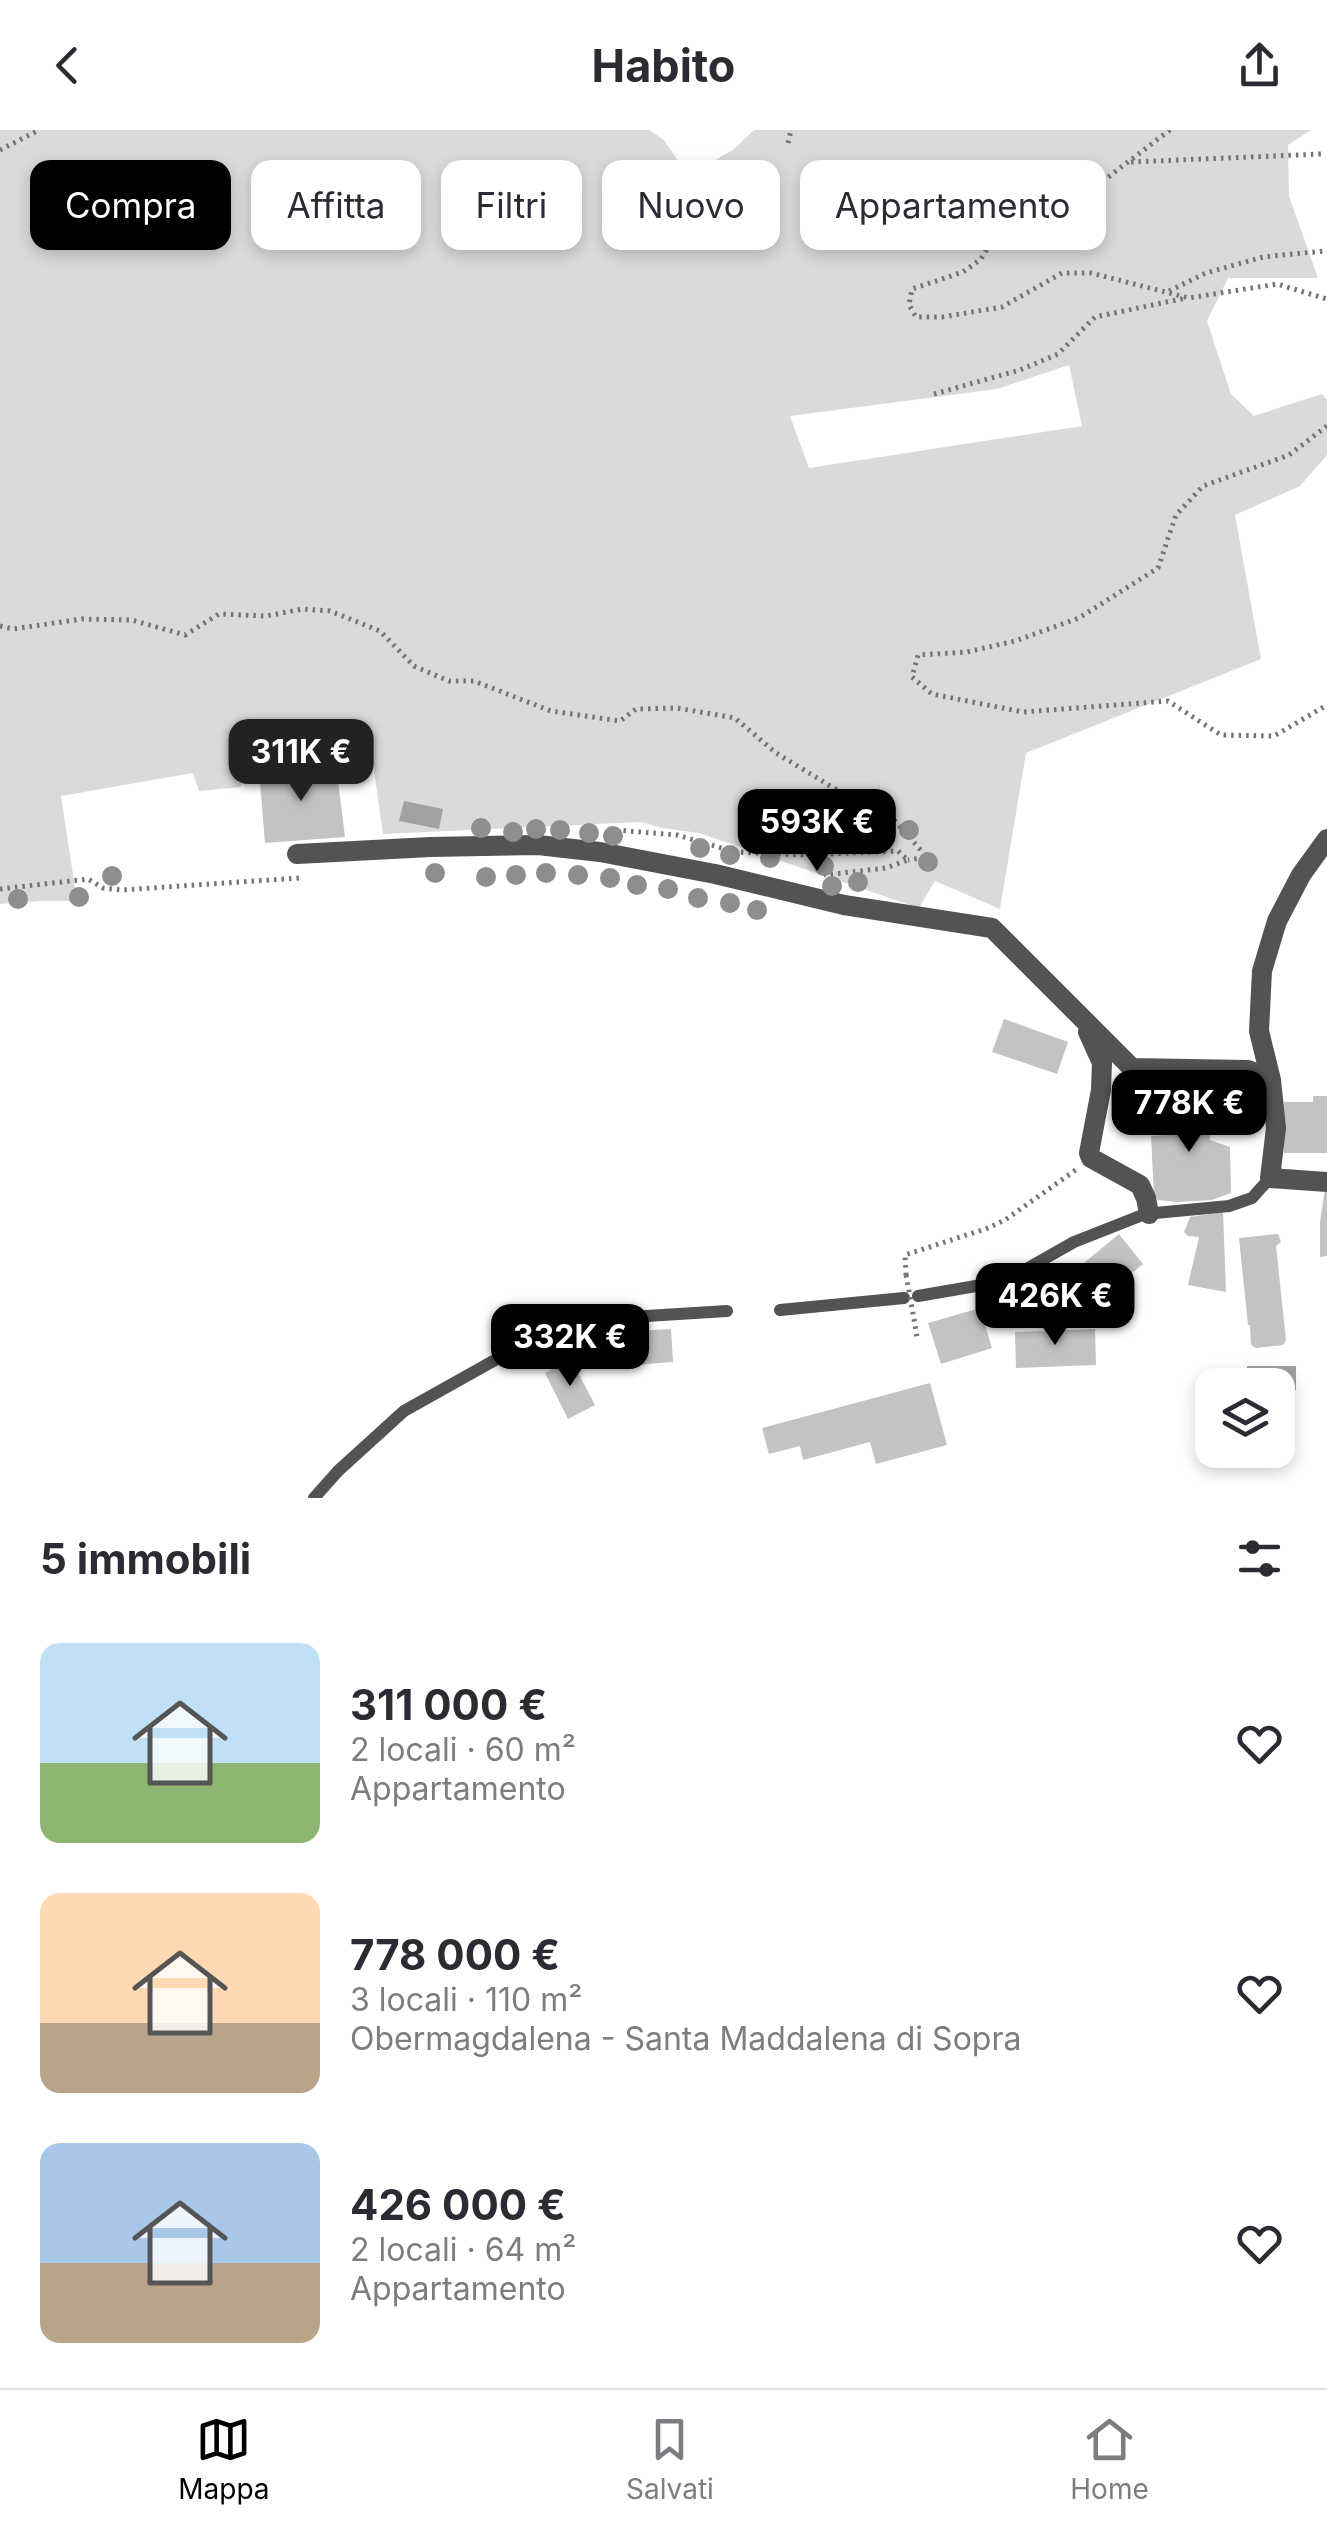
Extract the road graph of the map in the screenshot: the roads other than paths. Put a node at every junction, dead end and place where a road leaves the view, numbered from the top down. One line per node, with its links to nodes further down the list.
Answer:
1 (1327, 839): 4 (street)
2 (297, 854): 3 (street)
3 (1089, 1025): 4 (street); 7 (street)
4 (1270, 1080): 5 (street)
5 (1270, 1178): 6 (street); 7 (lane)
6 (1327, 1182)
7 (1149, 1214): 8 (lane)
8 (780, 1310)
9 (727, 1311): 10 (lane)
10 (314, 1498)

